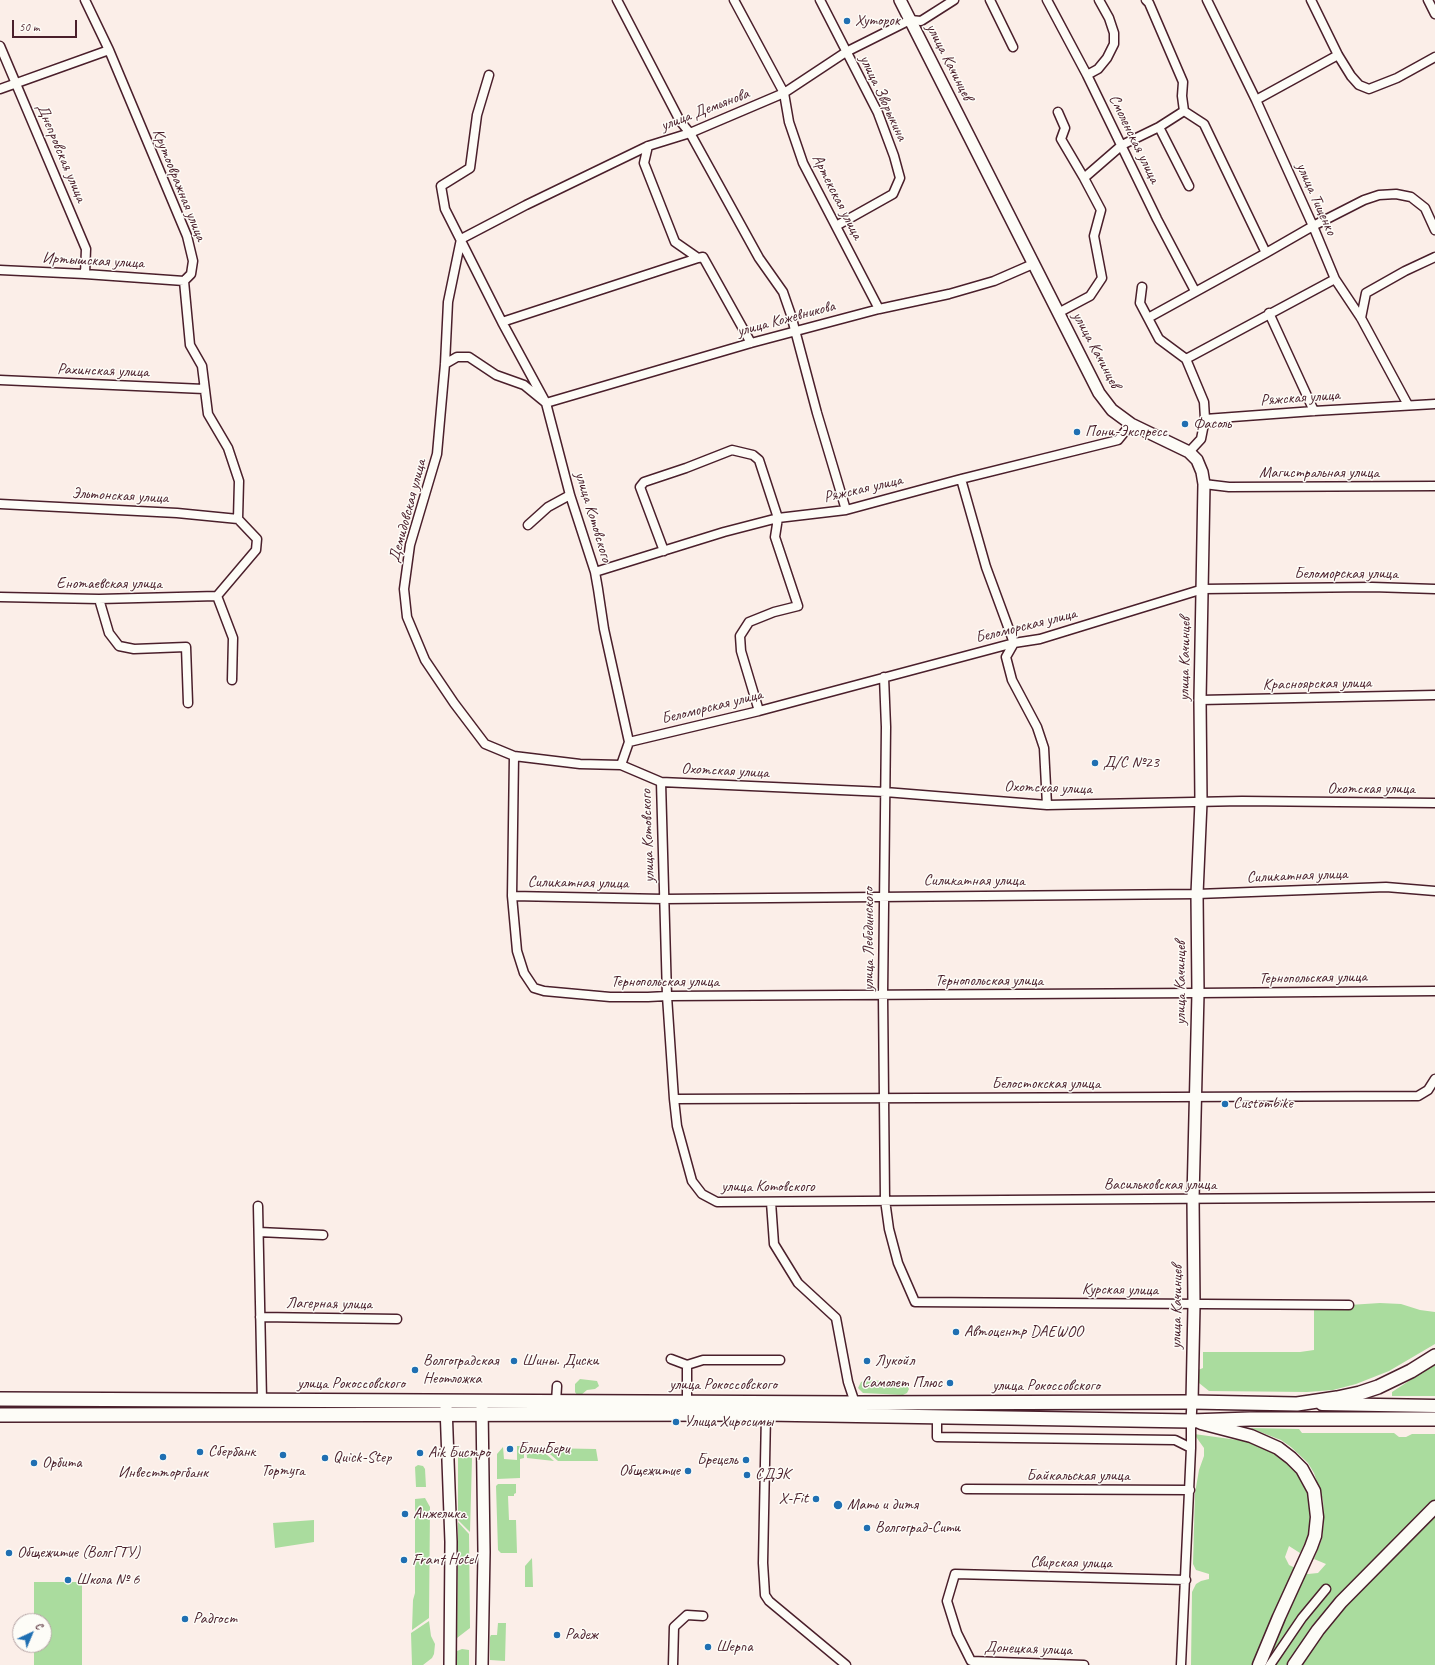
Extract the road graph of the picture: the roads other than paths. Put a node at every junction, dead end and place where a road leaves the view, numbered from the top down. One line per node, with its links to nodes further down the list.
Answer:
1 (85, 0): 18 (street, Крутоовражная улица)
2 (616, 0): 31 (street)
3 (734, 0): 26 (street, Артекская улица)
4 (820, 0): 19 (street, улица Зворыкина)
5 (900, 0): 15 (main road, улица Качинцев)
6 (954, 0): 15 (street, улица Демьянова)
7 (990, 0): 17 (street)
8 (1048, 0): 23 (street, Смоленская улица)
9 (1099, 0): 23 (street)
10 (1146, 0): 28 (street)
11 (1207, 0): 27 (street, улица Тищенко)
12 (1310, 0): 20 (street)
13 (1428, 0): 14 (street)
14 (1435, 14)
15 (910, 20): 19 (street, улица Демьянова); 43 (main road, улица Качинцев)
16 (0, 46): 24 (street, Днепровская улица)
17 (1013, 47)
18 (109, 50): 24 (street); 47 (street, Крутоовражная улица)
19 (846, 52): 26 (street, улица Демьянова); 36 (street, улица Зворыкина)
20 (1338, 55): 21 (street); 27 (street)
21 (1435, 57)
22 (489, 75): 39 (street)
23 (1087, 75): 32 (street, Смоленская улица)
24 (16, 82): 25 (street); 45 (street, Днепровская улица)
25 (0, 89)
26 (784, 93): 31 (street, улица Демьянова); 36 (street, Артекская улица)
27 (1256, 100): 37 (street, улица Тищенко)
28 (1184, 111): 30 (street); 40 (street)
29 (1058, 112): 34 (street)
30 (1159, 127): 32 (street); 35 (street)
31 (690, 133): 33 (street, улица Демьянова); 56 (street)
32 (1122, 145): 34 (street); 49 (street, Смоленская улица)
33 (648, 146): 39 (street, улица Демьянова); 42 (street)
34 (1084, 178): 51 (street)
35 (1189, 186)
36 (836, 226): 50 (street, Артекская улица)
37 (1313, 226): 38 (street); 40 (street); 46 (street, улица Тищенко)
38 (1435, 230)
39 (460, 240): 55 (street, улица Котовского); 59 (street, Демидовская улица)
40 (1266, 253): 49 (street)
41 (1435, 257): 54 (street)
42 (698, 258): 55 (street); 57 (street)
43 (1033, 264): 50 (street, улица Кожевникова); 51 (main road, улица Качинцев)
44 (0, 270): 45 (street, Иртышская улица)
45 (85, 274): 47 (street, Иртышская улица)
46 (1335, 279): 52 (street); 54 (street, улица Тищенко)
47 (184, 281): 61 (street)
48 (1142, 287): 53 (street)
49 (1195, 291): 53 (street)
50 (879, 309): 56 (street, улица Кожевникова)
51 (1058, 313): 67 (main road, улица Качинцев)
52 (1269, 313): 58 (street); 65 (street)
53 (1148, 318): 58 (street)
54 (1361, 318): 64 (street, улица Тищенко)
55 (502, 322): 62 (street, улица Котовского)
56 (796, 331): 57 (street, улица Кожевникова); 74 (street)
57 (751, 343): 62 (street, улица Кожевникова)
58 (1186, 358): 66 (street)
59 (446, 364): 62 (street); 93 (street, Демидовская улица)
60 (0, 380): 61 (street, Рахинская улица)
61 (204, 389): 75 (street)
62 (546, 403): 72 (street, улица Котовского)
63 (1435, 404): 64 (street, Ряжская улица)
64 (1408, 405): 65 (street, Ряжская улица)
65 (1314, 411): 66 (street, Ряжская улица)
66 (1205, 419): 68 (street)
67 (1131, 424): 68 (main road, улица Качинцев); 69 (street, Ряжская улица)
68 (1189, 452): 70 (main road, улица Качинцев)
69 (961, 479): 74 (street, Ряжская улица); 85 (street)
70 (1204, 484): 71 (street, Магистральная улица); 80 (main road, улица Качинцев)
71 (1435, 486)
72 (570, 495): 77 (street); 79 (street, улица Котовского)
73 (0, 504): 75 (street, Эльтонская улица)
74 (846, 510): 76 (street, Ряжская улица)
75 (238, 518): 82 (street)
76 (778, 518): 78 (street, Ряжская улица); 78 (street); 91 (street)
77 (528, 525)
78 (664, 551): 79 (street, Ряжская улица)
79 (595, 572): 92 (street, улица Котовского)
80 (1203, 589): 81 (street, Беломорская улица); 85 (street, Беломорская улица); 89 (main road, улица Качинцев)
81 (1435, 589)
82 (217, 596): 84 (street, Енотаевская улица); 87 (street)
83 (0, 597): 84 (street, Енотаевская улица)
84 (99, 599): 90 (street)
85 (1014, 643): 86 (street, Беломорская улица); 99 (street)
86 (884, 677): 91 (street, Беломорская улица); 96 (street, улица Лебединского)
87 (232, 680)
88 (1435, 695): 89 (street, Красноярская улица)
89 (1200, 700): 97 (main road, улица Качинцев)
90 (188, 703)
91 (759, 711): 92 (street, Беломорская улица)
92 (629, 742): 94 (street)
93 (514, 756): 94 (street, Демидовская улица); 102 (street)
94 (621, 765): 95 (street, улица Котовского)
95 (661, 782): 96 (street, Охотская улица); 104 (street, улица Котовского)
96 (885, 792): 99 (street, Охотская улица); 103 (street, улица Лебединского)
97 (1201, 802): 98 (street, Охотская улица); 99 (street, Охотская улица); 101 (main road, улица Качинцев)
98 (1435, 803)
99 (1047, 805)
100 (1435, 891): 101 (street, Силикатная улица)
101 (1197, 894): 103 (street, Силикатная улица); 106 (main road, улица Качинцев)
102 (512, 896): 104 (street, Силикатная улица); 108 (street, Тернопольская улица)
103 (884, 896): 104 (street, Силикатная улица); 107 (street, улица Лебединского)
104 (664, 899): 108 (street, улица Котовского)
105 (1435, 990): 106 (street, Тернопольская улица)
106 (1198, 993): 107 (street, Тернопольская улица); 111 (main road, улица Качинцев)
107 (883, 995): 108 (street, Тернопольская улица); 110 (street, улица Лебединского)
108 (667, 996): 112 (street, улица Котовского)
109 (1435, 1079): 111 (street, Белостокская улица)
110 (883, 1098): 111 (street, Белостокская улица); 112 (street, Белостокская улица); 115 (street, улица Лебединского)
111 (1196, 1098): 114 (main road, улица Качинцев)
112 (674, 1099): 116 (street, улица Котовского)
113 (1435, 1197): 114 (street, Васильковская улица)
114 (1194, 1198): 115 (street, Васильковская улица); 120 (main road, улица Качинцев)
115 (885, 1200): 116 (street, улица Котовского); 120 (street, Курская улица)
116 (771, 1202): 136 (street)
117 (258, 1206): 118 (street)
118 (259, 1232): 119 (street); 122 (street)
119 (323, 1235)
120 (1194, 1305): 121 (street, Курская улица); 135 (main road, улица Качинцев)
121 (1349, 1305)
122 (260, 1317): 123 (street, Лагерная улица); 130 (street)
123 (397, 1319)
124 (1435, 1356): 137 (highway, улица Рокоссовского)
125 (671, 1359): 127 (street)
126 (780, 1360): 127 (street)
127 (688, 1365): 134 (street)
128 (557, 1386): 133 (street)
129 (0, 1399): 130 (highway, улица Рокоссовского)
130 (262, 1400): 131 (highway, улица Рокоссовского)
131 (446, 1401): 132 (highway, улица Рокоссовского); 141 (main road)
132 (482, 1401): 133 (highway, улица Рокоссовского); 142 (main road)
133 (556, 1402): 134 (highway, улица Рокоссовского)
134 (687, 1402): 136 (highway, улица Рокоссовского)
135 (1192, 1402): 136 (highway, улица Рокоссовского); 137 (highway, улица Рокоссовского); 145 (street, улица Качинцев)
136 (855, 1403)
137 (1296, 1404): 138 (main road)
138 (1435, 1406)
139 (766, 1414): 142 (highway, улица Рокоссовского); 143 (highway, улица Рокоссовского); 157 (street)
140 (0, 1415): 141 (highway, улица Рокоссовского)
141 (446, 1415): 142 (highway, улица Рокоссовского); 154 (main road)
142 (482, 1415): 155 (main road)
143 (937, 1417): 145 (highway, улица Рокоссовского); 146 (street)
144 (1435, 1419): 145 (highway, улица Рокоссовского)
145 (1191, 1421): 146 (street); 160 (main road)
146 (1191, 1448): 148 (street)
147 (966, 1489): 148 (street, Байкальская улица)
148 (1190, 1490): 150 (street)
149 (1435, 1507): 162 (main road)
150 (1186, 1580): 153 (street, Свирская улица); 159 (street)
151 (1326, 1589): 161 (street)
152 (703, 1616): 156 (street)
153 (971, 1661): 158 (street, Донецкая улица)
154 (450, 1665)
155 (482, 1665)
156 (673, 1665)
157 (846, 1665)
158 (1084, 1665)
159 (1182, 1665)
160 (1260, 1665)
161 (1270, 1665)
162 (1294, 1665)

